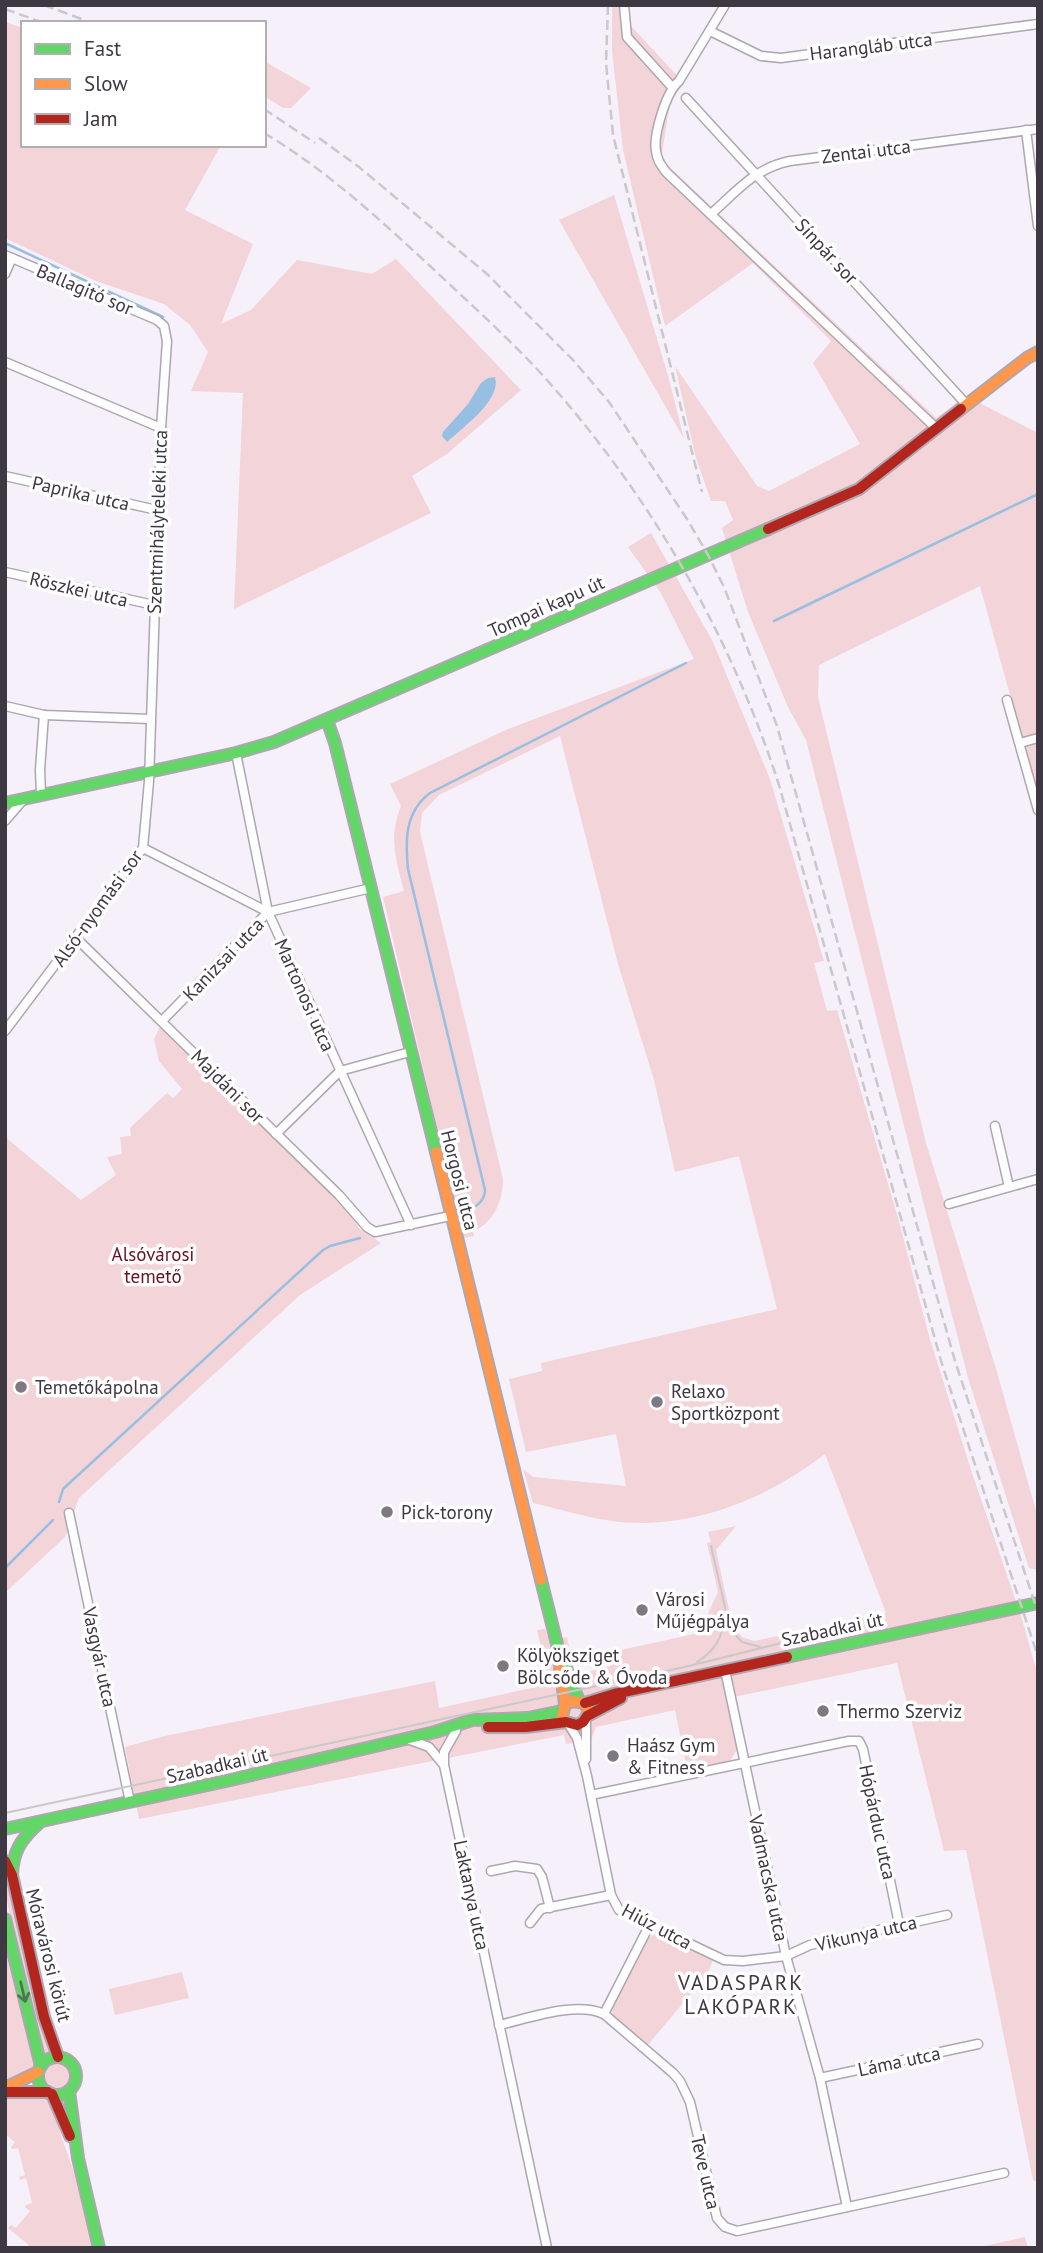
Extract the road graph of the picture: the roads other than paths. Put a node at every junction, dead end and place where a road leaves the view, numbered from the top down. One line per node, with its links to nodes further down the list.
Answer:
1 (624, 5): 5 (street)
2 (725, 5): 4 (street)
3 (1038, 24): 4 (street, Harangláb utca)
4 (710, 31): 5 (street)
5 (672, 87): 10 (street)
6 (686, 98): 9 (street, Sínpár sor)
7 (1038, 129): 8 (street, Zentai utca)
8 (1026, 130): 9 (street, Zentai utca); 11 (street)
9 (756, 175): 10 (street, Zentai utca); 17 (street, Sínpár sor)
10 (711, 214): 19 (street)
11 (1038, 226)
12 (8, 257): 13 (street); 14 (street, Ballagitó sor)
13 (5, 274)
14 (164, 326): 18 (street, Szentmihályteleki utca)
15 (1038, 352): 17 (street, Tompai kapu út)
16 (5, 362): 18 (street)
17 (967, 405): 19 (street, Tompai kapu út)
18 (161, 428): 21 (street, Szentmihályteleki utca)
19 (936, 428): 28 (street, Tompai kapu út)
20 (5, 476): 21 (street, Paprika utca)
21 (158, 510): 23 (street, Szentmihályteleki utca)
22 (5, 572): 23 (street, Röszkei utca)
23 (154, 606): 27 (street, Szentmihályteleki utca)
24 (1007, 700): 30 (street)
25 (5, 706): 26 (street)
26 (44, 715): 27 (street); 33 (street)
27 (150, 719): 32 (street, Szentmihályteleki utca)
28 (327, 720): 31 (street, Tompai kapu út); 39 (street, Horgosi utca)
29 (1038, 738): 30 (street)
30 (1020, 743): 36 (street)
31 (236, 753): 32 (street, Tompai kapu út); 40 (street, Martonosi utca)
32 (149, 771): 33 (street, Tompai kapu út); 38 (street, Alsó-nyomási sor)
33 (41, 794): 34 (street, Tompai kapu út)
34 (24, 799): 35 (street, Tompai kapu út); 37 (street)
35 (5, 803)
36 (1038, 810)
37 (5, 821)
38 (143, 848): 40 (street); 41 (street, Alsó-nyomási sor)
39 (371, 888): 40 (street, Kanizsai utca); 44 (street, Horgosi utca)
40 (268, 912): 42 (street, Kanizsai utca); 45 (street, Martonosi utca)
41 (76, 938): 42 (street, Majdáni sor); 43 (street, Alsó-nyomási sor)
42 (162, 1021): 47 (street, Majdáni sor)
43 (5, 1031)
44 (410, 1052): 45 (street); 51 (street, Horgosi utca)
45 (340, 1071): 47 (street); 52 (street, Martonosi utca)
46 (995, 1126): 49 (street)
47 (276, 1134): 52 (street, Majdáni sor)
48 (1038, 1180): 49 (street)
49 (1009, 1188): 50 (street)
50 (948, 1204)
51 (450, 1216): 52 (street); 55 (street, Horgosi utca)
52 (411, 1225)
53 (69, 1513): 69 (street, Vasgyár utca)
54 (1038, 1602): 56 (street, Szabadkai út)
55 (558, 1648): 58 (street, Horgosi utca); 59 (street, Horgosi utca)
56 (725, 1670): 57 (street, Szabadkai út); 65 (street, Vadmacska utca)
57 (633, 1691): 58 (street, Szabadkai út); 60 (street, Szabadkai út)
58 (582, 1702): 59 (street, Szabadkai út); 60 (street)
59 (564, 1708): 61 (street); 63 (street, Szabadkai út)
60 (587, 1718): 61 (street, Szabadkai út); 67 (street, Hiúz utca)
61 (567, 1723): 62 (street, Szabadkai út); 67 (street, Hiúz utca)
62 (456, 1731): 63 (street, Szabadkai út); 66 (street)
63 (435, 1732): 64 (street, Szabadkai út)
64 (407, 1739): 66 (street); 69 (street, Szabadkai út)
65 (744, 1764): 68 (street, Hópárduc utca); 80 (street, Hópárduc utca); 82 (street, Vadmacska utca)
66 (444, 1765): 84 (street, Laktanya utca)
67 (587, 1776): 68 (street, Hiúz utca)
68 (591, 1795): 75 (street, Hiúz utca)
69 (130, 1802): 70 (street, Szabadkai út)
70 (41, 1821): 71 (street, Szabadkai út); 74 (street)
71 (5, 1829)
72 (5, 1861): 74 (street, Móravárosi körút)
73 (491, 1871): 76 (street)
74 (12, 1875): 86 (street, Móravárosi körút)
75 (611, 1895): 76 (street); 81 (street, Hiúz utca)
76 (550, 1908): 79 (street)
77 (947, 1915): 80 (street, Vikunya utca)
78 (5, 1919): 87 (street, Móravárosi körút, one-way to 87)
79 (530, 1923)
80 (900, 1924): 82 (street, Vikunya utca)
81 (649, 1926): 82 (street, Hiúz utca); 83 (street)
82 (786, 1956): 88 (street, Vadmacska utca)
83 (604, 2014): 84 (street); 94 (street, Teve utca)
84 (499, 2025): 96 (street, Laktanya utca)
85 (978, 2043): 88 (street, Láma utca)
86 (58, 2057): 87 (street); 90 (street)
87 (40, 2069): 89 (street); 91 (street)
88 (820, 2078): 94 (street, Vadmacska utca)
89 (5, 2090): 91 (street)
90 (69, 2091): 91 (street); 92 (street)
91 (50, 2093): 92 (street)
92 (78, 2158): 95 (street)
93 (1004, 2173): 94 (street, Teve utca)
94 (847, 2207)
95 (99, 2248)
96 (547, 2248)

